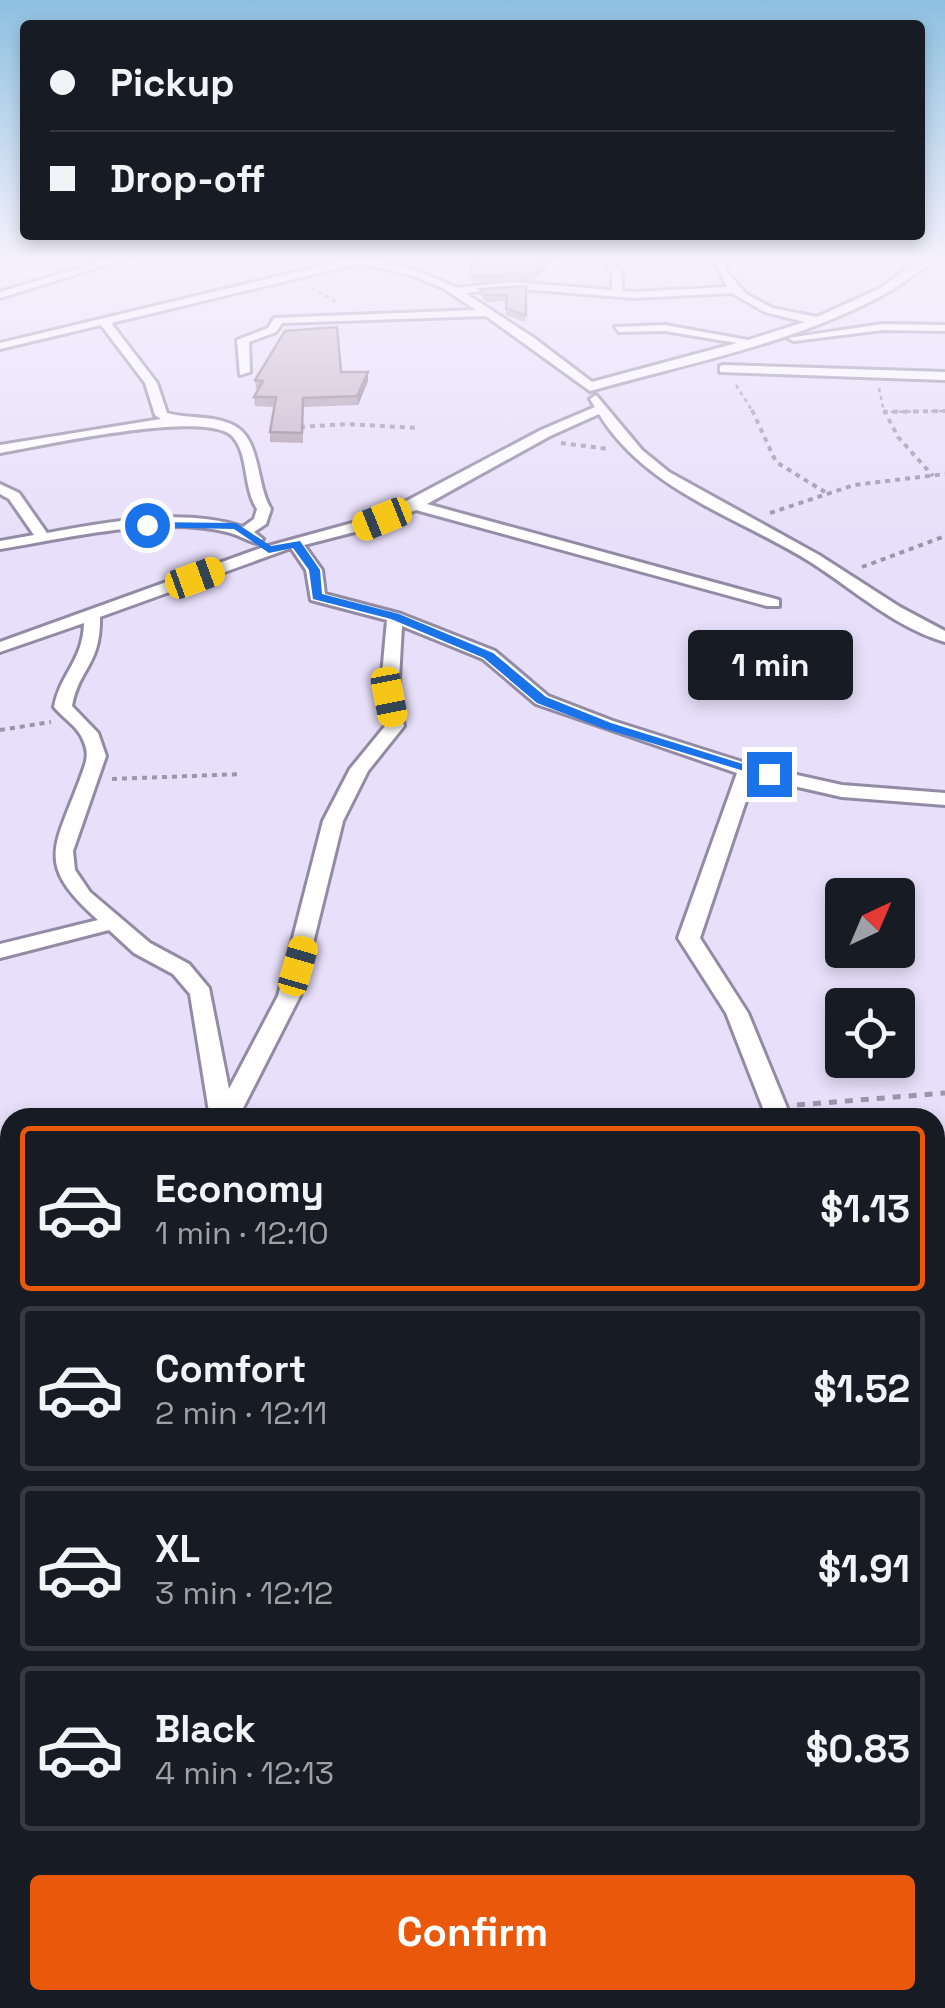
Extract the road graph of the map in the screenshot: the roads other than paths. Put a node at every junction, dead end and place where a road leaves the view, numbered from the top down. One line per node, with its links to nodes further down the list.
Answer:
1 (126, 351): 10 (street)
2 (243, 351): 6 (street)
3 (544, 351): 8 (street)
4 (719, 351): 8 (street)
5 (724, 369): 7 (street)
6 (244, 372)
7 (945, 376)
8 (590, 386): 9 (street)
9 (600, 409): 13 (street); 23 (street)
10 (176, 421): 11 (street); 14 (street)
11 (0, 449)
12 (0, 488): 15 (street)
13 (415, 505): 16 (street); 19 (street)
14 (246, 531): 15 (street); 18 (street)
15 (44, 538): 17 (street)
16 (296, 544): 18 (street); 20 (street)
17 (0, 546)
18 (269, 550): 21 (street)
19 (773, 603)
20 (395, 617): 25 (street); 30 (street)
21 (92, 618): 24 (street); 27 (street)
22 (0, 628): 24 (street)
23 (945, 637)
24 (8, 644)
25 (748, 770): 26 (street); 31 (street)
26 (945, 799)
27 (116, 922): 28 (street); 29 (street)
28 (0, 951)
29 (222, 1108)
30 (229, 1108)
31 (774, 1108)

